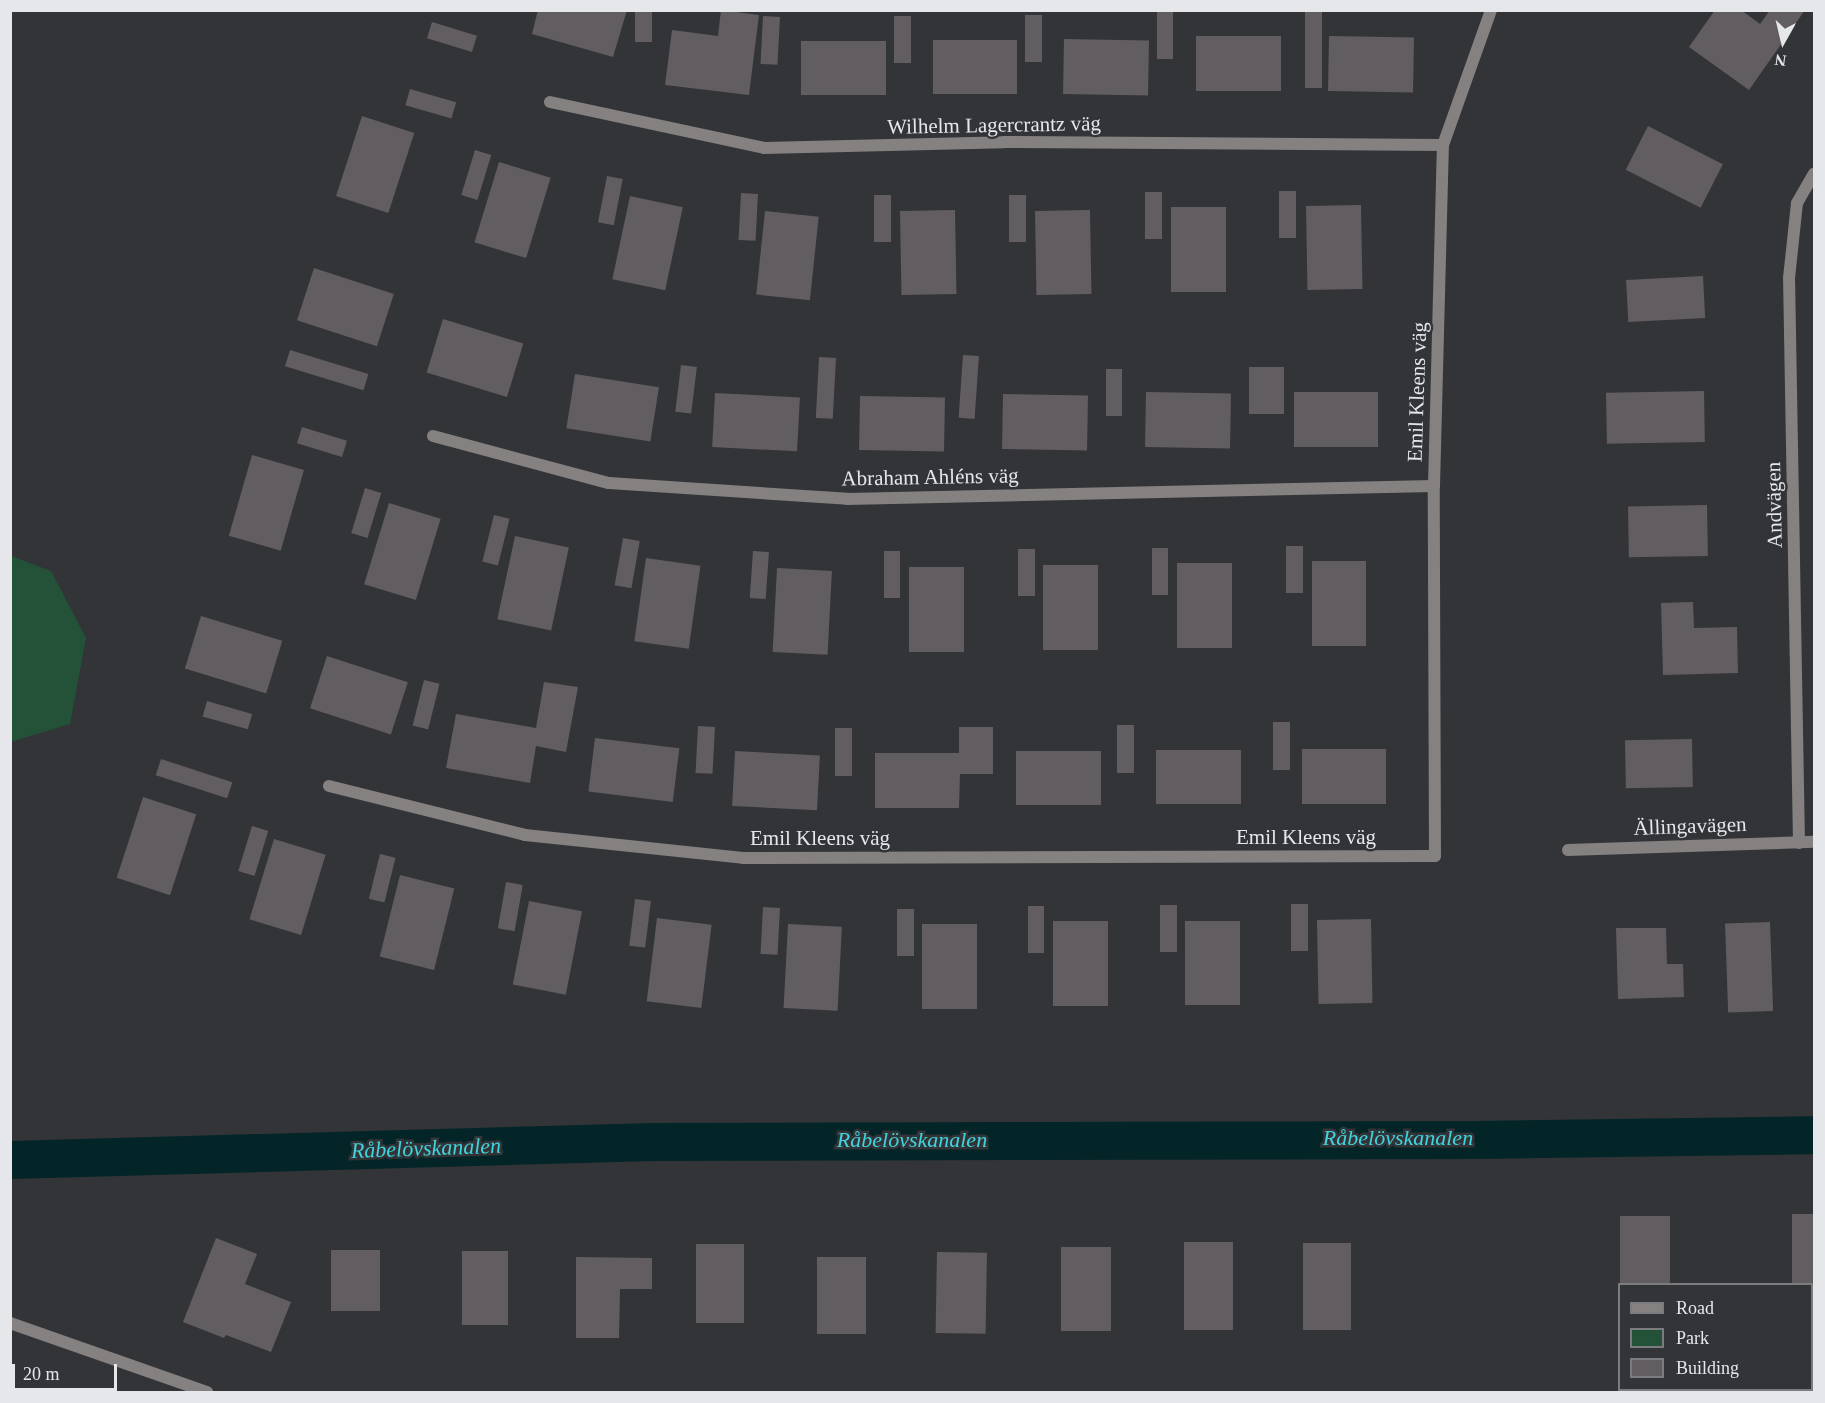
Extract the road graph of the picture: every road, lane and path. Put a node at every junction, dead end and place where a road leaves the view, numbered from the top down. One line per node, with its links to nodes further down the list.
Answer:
1 (1491, 10): 3 (street, Emil Kleens väg)
2 (550, 102): 3 (street, Wilhelm Lagercrantz väg)
3 (1443, 145): 6 (street, Emil Kleens väg)
4 (1815, 172): 9 (street, Andvägen)
5 (434, 436): 6 (street, Abraham Ahléns väg)
6 (1434, 486): 7 (street, Emil Kleens väg)
7 (329, 786)
8 (1815, 842): 9 (street, Ällingavägen)
9 (1799, 843): 10 (street, Ällingavägen)
10 (1568, 850)
11 (10, 1323): 12 (street)
12 (207, 1392)

